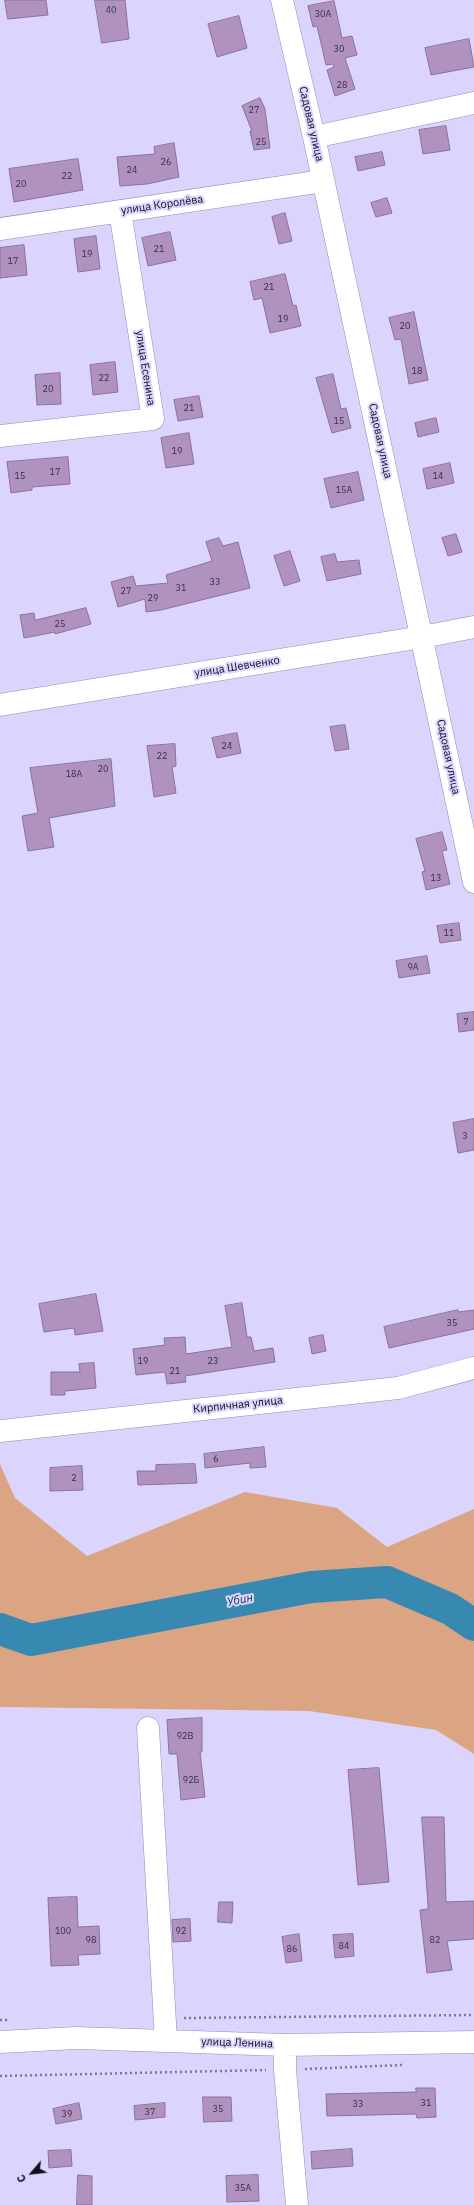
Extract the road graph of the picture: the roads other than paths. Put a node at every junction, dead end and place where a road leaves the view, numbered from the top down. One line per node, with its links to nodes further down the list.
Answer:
1 (282, 0): 3 (street, Садовая улица)
2 (474, 103): 3 (street)
3 (314, 137): 4 (street, Садовая улица)
4 (323, 181): 5 (street, улица Королёва); 9 (street, Садовая улица)
5 (120, 211): 6 (street, улица Королёва); 7 (street, улица Есенина)
6 (0, 229)
7 (0, 436)
8 (474, 627): 9 (street, улица Шевченко)
9 (422, 637): 10 (street, улица Шевченко); 11 (street, Садовая улица)
10 (0, 705)
11 (474, 882)
12 (474, 1368): 13 (street, Кирпичная улица)
13 (0, 1431)
14 (148, 1728): 15 (street)
15 (166, 2041): 16 (street, улица Ленина); 18 (street, улица Ленина)
16 (0, 2042)
17 (474, 2042): 18 (street, улица Ленина)
18 (285, 2045): 19 (street)
19 (297, 2205)

